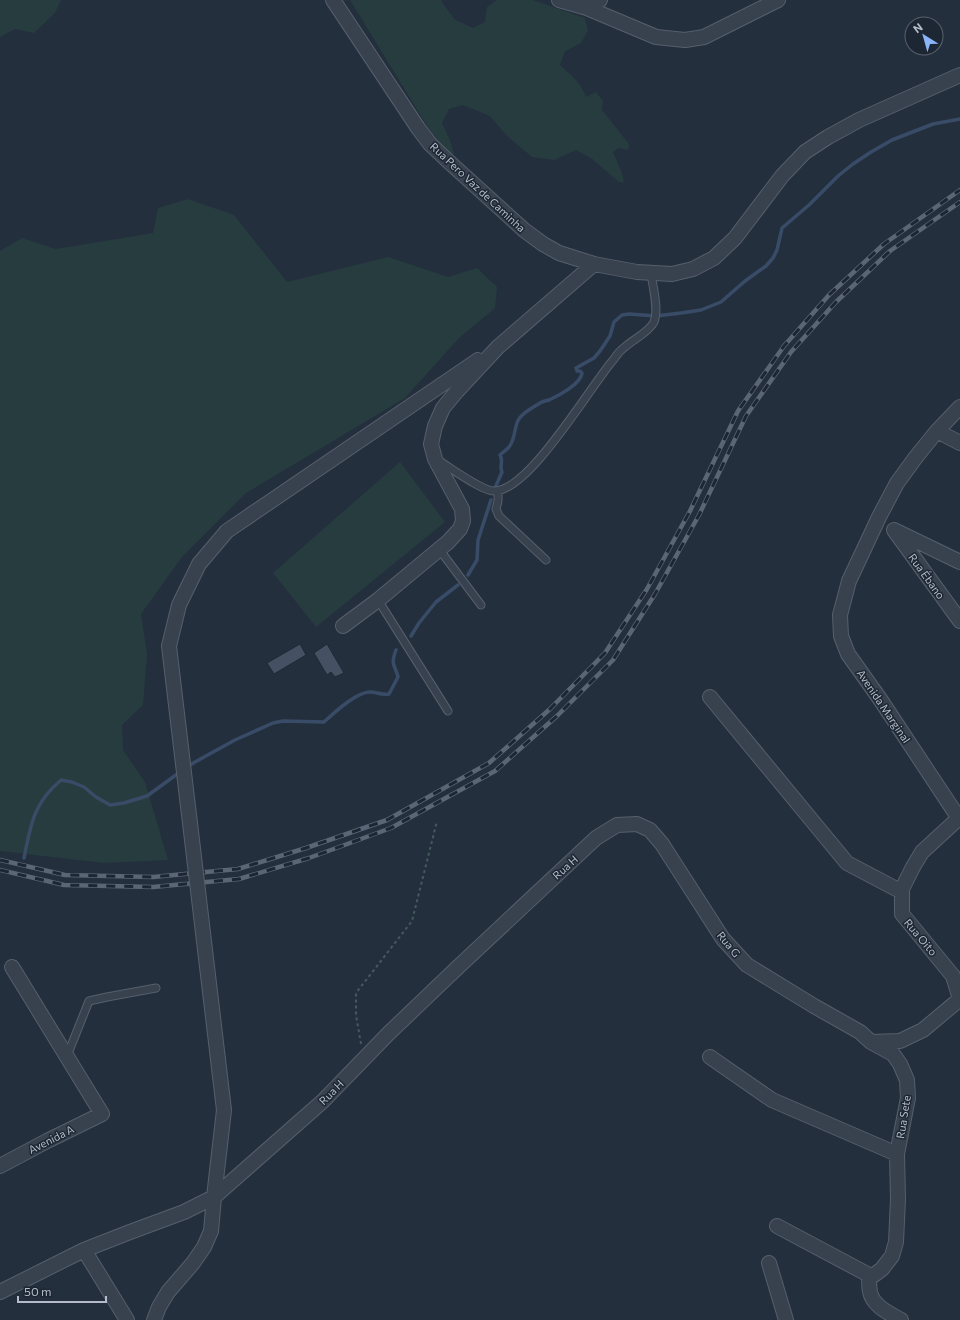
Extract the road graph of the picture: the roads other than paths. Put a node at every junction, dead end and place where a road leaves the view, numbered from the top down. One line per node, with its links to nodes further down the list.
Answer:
1 (333, 0): 7 (street, Rua Pero Vaz de Caminha)
2 (559, 0): 5 (street)
3 (600, 0): 5 (street)
4 (778, 0): 5 (street)
5 (587, 8)
6 (960, 75): 8 (street, Rua Pero Vaz de Caminha)
7 (594, 264): 8 (street, Rua Pero Vaz de Caminha); 9 (street)
8 (651, 274): 14 (lane)
9 (498, 346): 13 (street); 37 (street, bridge)
10 (960, 407): 11 (street, Avenida Marginal)
11 (937, 431): 12 (street); 15 (street, Avenida Marginal)
12 (960, 443)
13 (435, 459): 14 (lane); 17 (street)
14 (498, 490): 18 (lane)
15 (879, 517): 16 (street); 26 (street, Avenida Marginal)
16 (894, 530): 19 (street); 22 (street, Rua Ébano)
17 (439, 549): 20 (street); 21 (lane)
18 (546, 560)
19 (960, 562)
20 (378, 600): 23 (street); 25 (lane)
21 (481, 605)
22 (960, 621)
23 (343, 626)
24 (710, 697): 28 (street)
25 (448, 711)
26 (959, 819): 28 (street, Rua Oito)
27 (617, 825): 32 (street, Rua G); 37 (street, Rua H)
28 (902, 892): 31 (street, Rua Oito)
29 (12, 967): 33 (street)
30 (156, 988): 33 (lane)
31 (960, 999): 32 (street)
32 (871, 1042): 35 (street, Rua Sete)
33 (67, 1056): 36 (street, Avenida A)
34 (710, 1057): 35 (street)
35 (897, 1154): 41 (street, Rua Sete)
36 (0, 1166)
37 (214, 1197): 39 (street, Rua H); 43 (street)
38 (777, 1226): 41 (street)
39 (84, 1250): 42 (street, Rua H); 44 (street)
40 (769, 1263): 47 (street)
41 (869, 1275): 48 (street)
42 (0, 1292)
43 (163, 1301): 45 (street); 46 (street)
44 (126, 1320)
45 (154, 1320)
46 (163, 1320)
47 (786, 1320)
48 (901, 1320)

